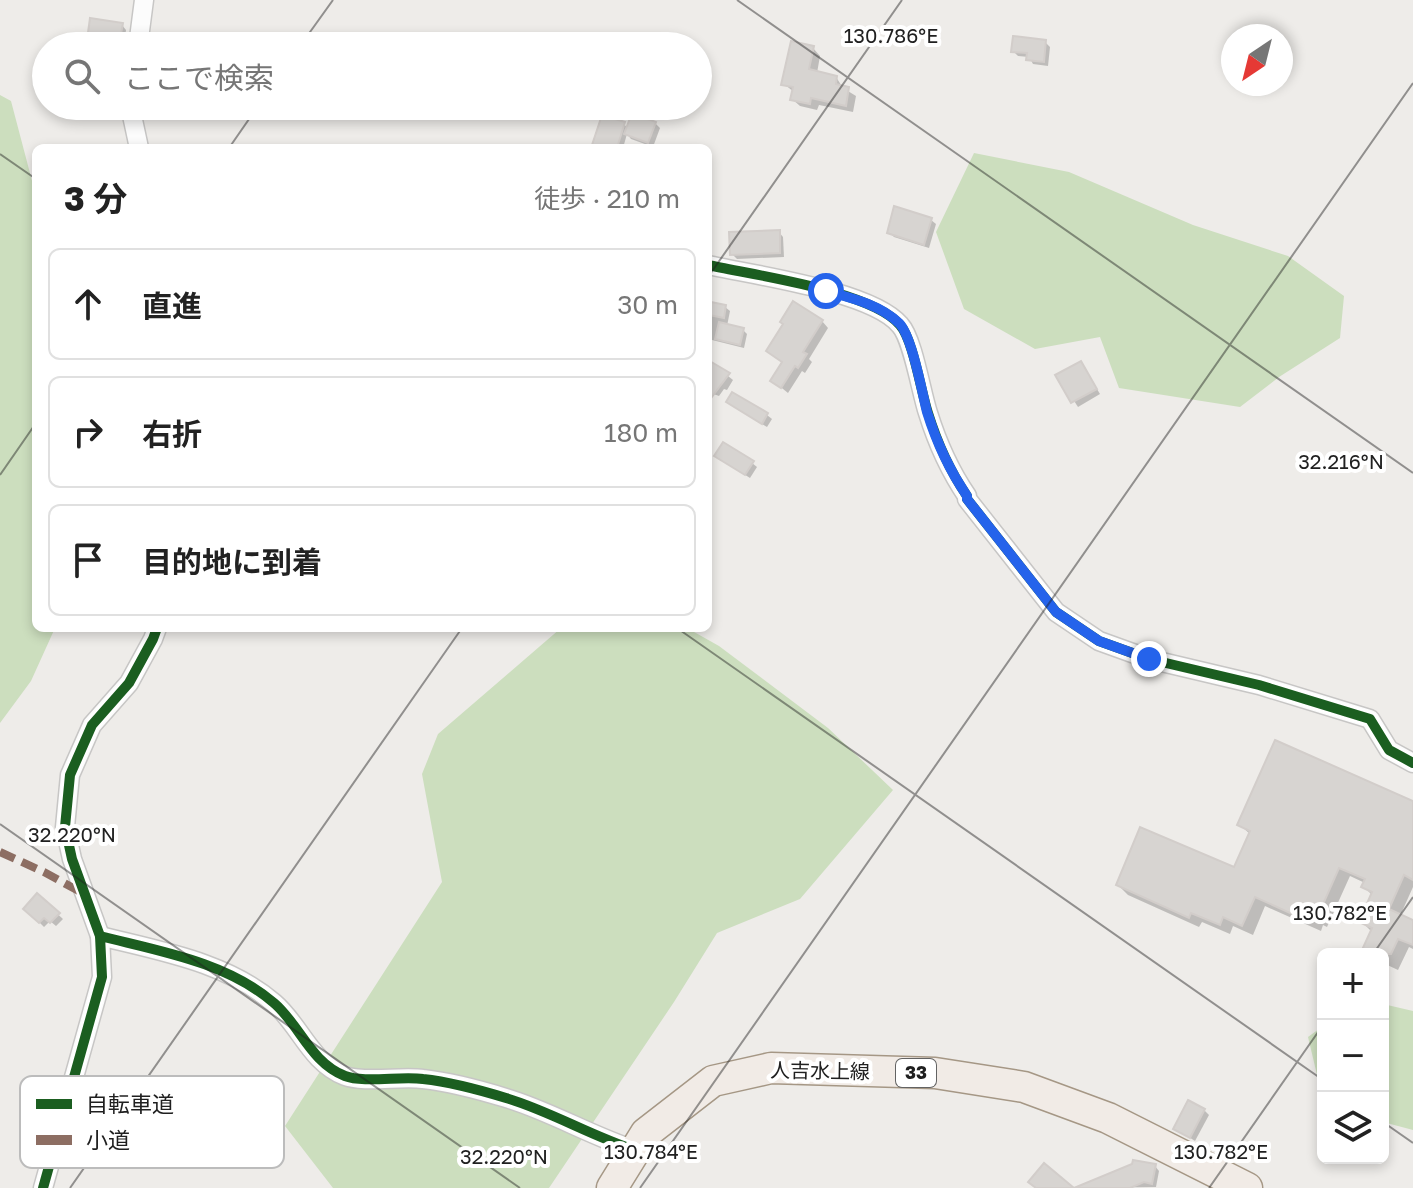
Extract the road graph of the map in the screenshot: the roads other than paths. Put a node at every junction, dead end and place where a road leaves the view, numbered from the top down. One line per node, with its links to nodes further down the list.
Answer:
1 (144, 0): 2 (street)
2 (140, 32)
3 (133, 120): 4 (street)
4 (138, 144)
5 (712, 266): 7 (street)
6 (156, 632): 8 (street)
7 (1413, 763)
8 (100, 936): 9 (street); 10 (street)
9 (74, 1076)
10 (635, 1150): 13 (main road, 人吉水上線 / 33); 14 (main road, 人吉水上線 / 33)
11 (49, 1168): 12 (street)
12 (43, 1188)
13 (612, 1188)
14 (1247, 1188)

